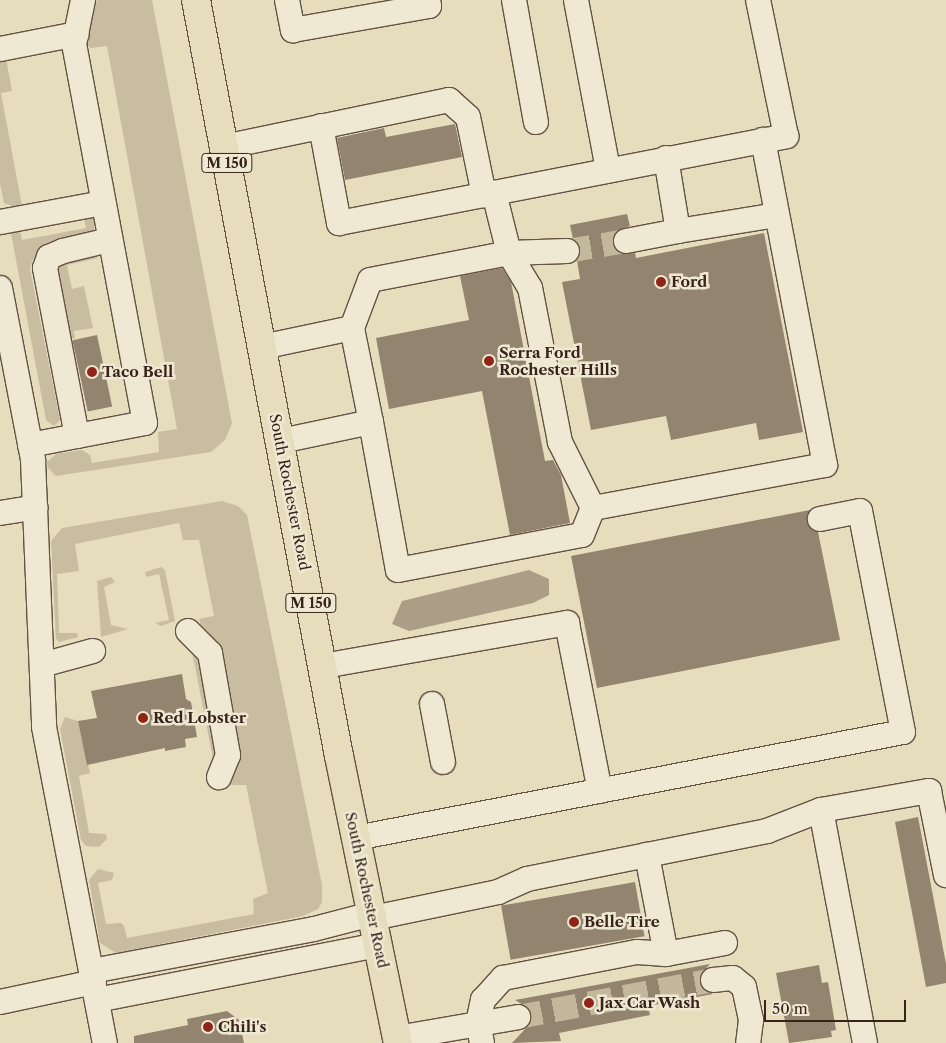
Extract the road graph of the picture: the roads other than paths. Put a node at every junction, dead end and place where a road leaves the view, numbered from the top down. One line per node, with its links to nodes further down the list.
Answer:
1 (83, 0): 8 (lane)
2 (196, 0): 13 (main road, South Rochester Road / M 150)
3 (287, 0): 4 (lane)
4 (428, 0)
5 (514, 0): 10 (lane)
6 (576, 0): 15 (lane)
7 (758, 0): 12 (lane)
8 (77, 34): 9 (lane); 17 (lane)
9 (0, 48)
10 (536, 122)
11 (320, 126): 13 (lane); 16 (lane); 16 (lane)
12 (763, 140): 14 (lane); 18 (lane)
13 (224, 147): 27 (main road, South Rochester Road / M 150)
14 (666, 158): 15 (lane); 20 (lane)
15 (608, 169): 16 (lane)
16 (489, 194): 24 (lane)
17 (103, 203): 19 (lane); 21 (lane)
18 (777, 215): 20 (lane); 33 (lane)
19 (0, 222)
20 (678, 231): 22 (lane)
21 (109, 240): 29 (lane); 29 (lane)
22 (626, 241)
23 (567, 251): 24 (lane)
24 (509, 253): 26 (lane); 33 (lane)
25 (0, 288): 31 (lane)
26 (352, 328): 27 (lane); 28 (lane)
27 (262, 347): 30 (main road, South Rochester Road / M 150)
28 (371, 422): 30 (lane); 33 (lane)
29 (77, 436): 31 (lane)
30 (281, 441): 39 (main road, South Rochester Road / M 150)
31 (30, 445): 32 (lane)
32 (36, 507): 34 (lane); 38 (lane)
33 (593, 508)
34 (0, 513)
35 (820, 519): 43 (lane)
36 (188, 631): 42 (lane)
37 (93, 651): 38 (lane)
38 (42, 665): 51 (lane)
39 (322, 666): 43 (lane); 45 (main road, South Rochester Road / M 150)
40 (432, 704): 41 (lane)
41 (443, 762)
42 (219, 777)
43 (600, 791): 45 (lane)
44 (821, 810): 46 (lane); 47 (lane); 58 (lane)
45 (356, 838): 48 (main road, South Rochester Road / M 150)
46 (647, 855): 48 (lane); 50 (lane)
47 (946, 875)
48 (373, 916): 49 (main road, South Rochester Road / M 150); 51 (lane)
49 (378, 945): 51 (lane); 55 (main road, South Rochester Road / M 150)
50 (666, 954): 54 (lane); 57 (lane)
51 (94, 984): 52 (lane); 56 (lane)
52 (0, 1002)
53 (518, 1017): 54 (lane)
54 (480, 1033): 55 (lane)
55 (397, 1041)
56 (105, 1043)
57 (748, 1043)
58 (865, 1043)

